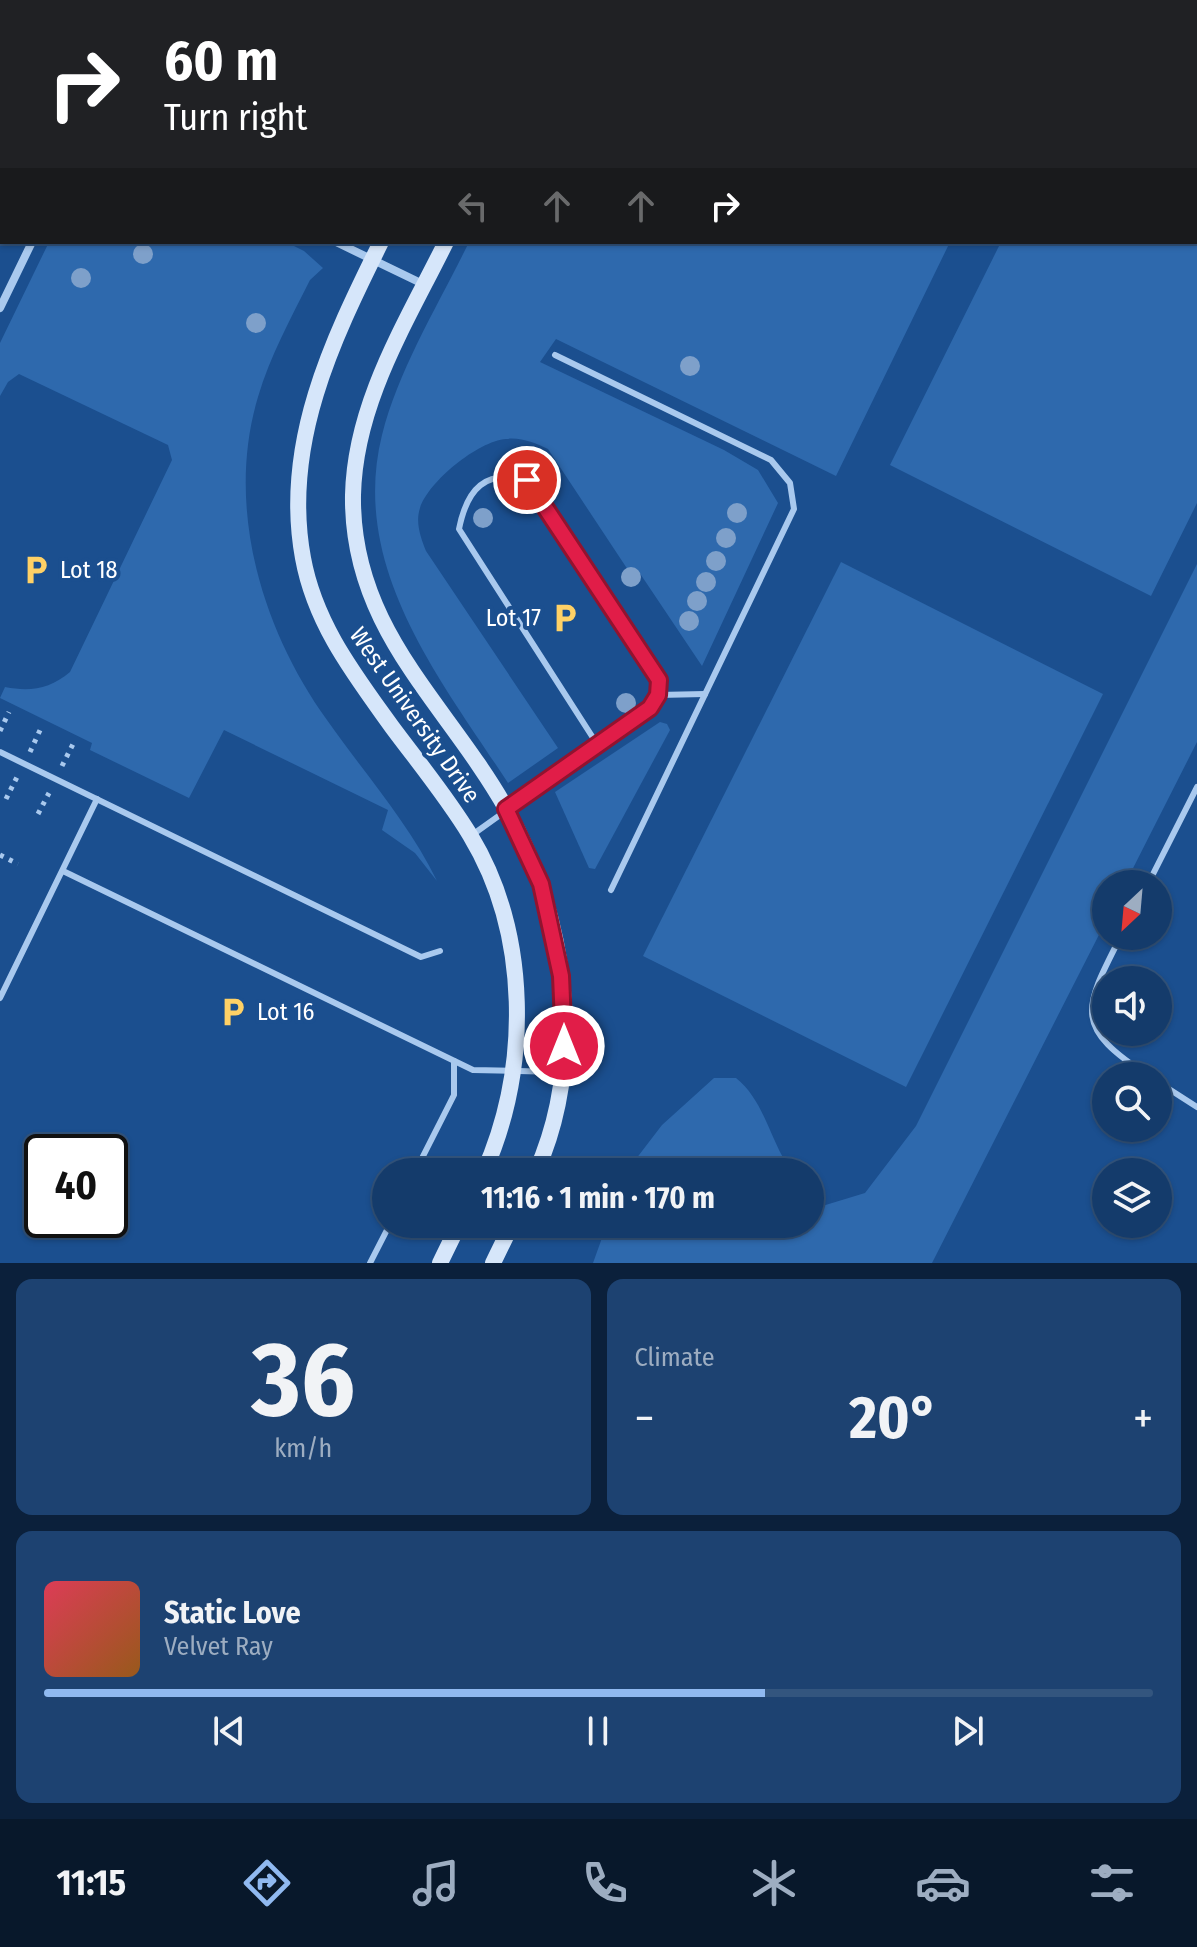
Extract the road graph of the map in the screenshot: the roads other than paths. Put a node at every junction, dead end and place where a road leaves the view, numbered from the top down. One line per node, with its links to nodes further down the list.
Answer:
1 (31, 244): 7 (street)
2 (340, 244): 5 (street)
3 (380, 244): 5 (street, West University Drive)
4 (445, 244): 6 (street, West University Drive)
5 (372, 259): 6 (street); 16 (street, West University Drive)
6 (425, 285): 15 (street, West University Drive)
7 (0, 308)
8 (555, 355): 9 (lane)
9 (705, 694): 10 (lane); 19 (lane)
10 (658, 695): 11 (lane); 11 (lane)
11 (597, 744): 15 (lane)
12 (0, 752): 14 (lane)
13 (1197, 787): 17 (lane)
14 (97, 799): 18 (lane); 21 (lane)
15 (506, 809): 16 (lane); 26 (street, West University Drive)
16 (470, 836): 25 (street, West University Drive)
17 (1155, 870)
18 (63, 871): 22 (lane); 23 (lane)
19 (611, 890)
20 (1114, 950): 24 (lane)
21 (440, 951)
22 (0, 998)
23 (454, 1061): 25 (lane); 29 (lane)
24 (1127, 1062)
25 (514, 1072): 26 (lane); 30 (street, West University Drive)
26 (562, 1072): 31 (street, West University Drive)
27 (1172, 1091): 28 (lane)
28 (1197, 1107)
29 (422, 1158)
30 (490, 1158)
31 (540, 1158)
32 (383, 1238): 35 (lane)
33 (452, 1238): 36 (street)
34 (505, 1238): 37 (street)
35 (370, 1263)
36 (440, 1263)
37 (493, 1263)

